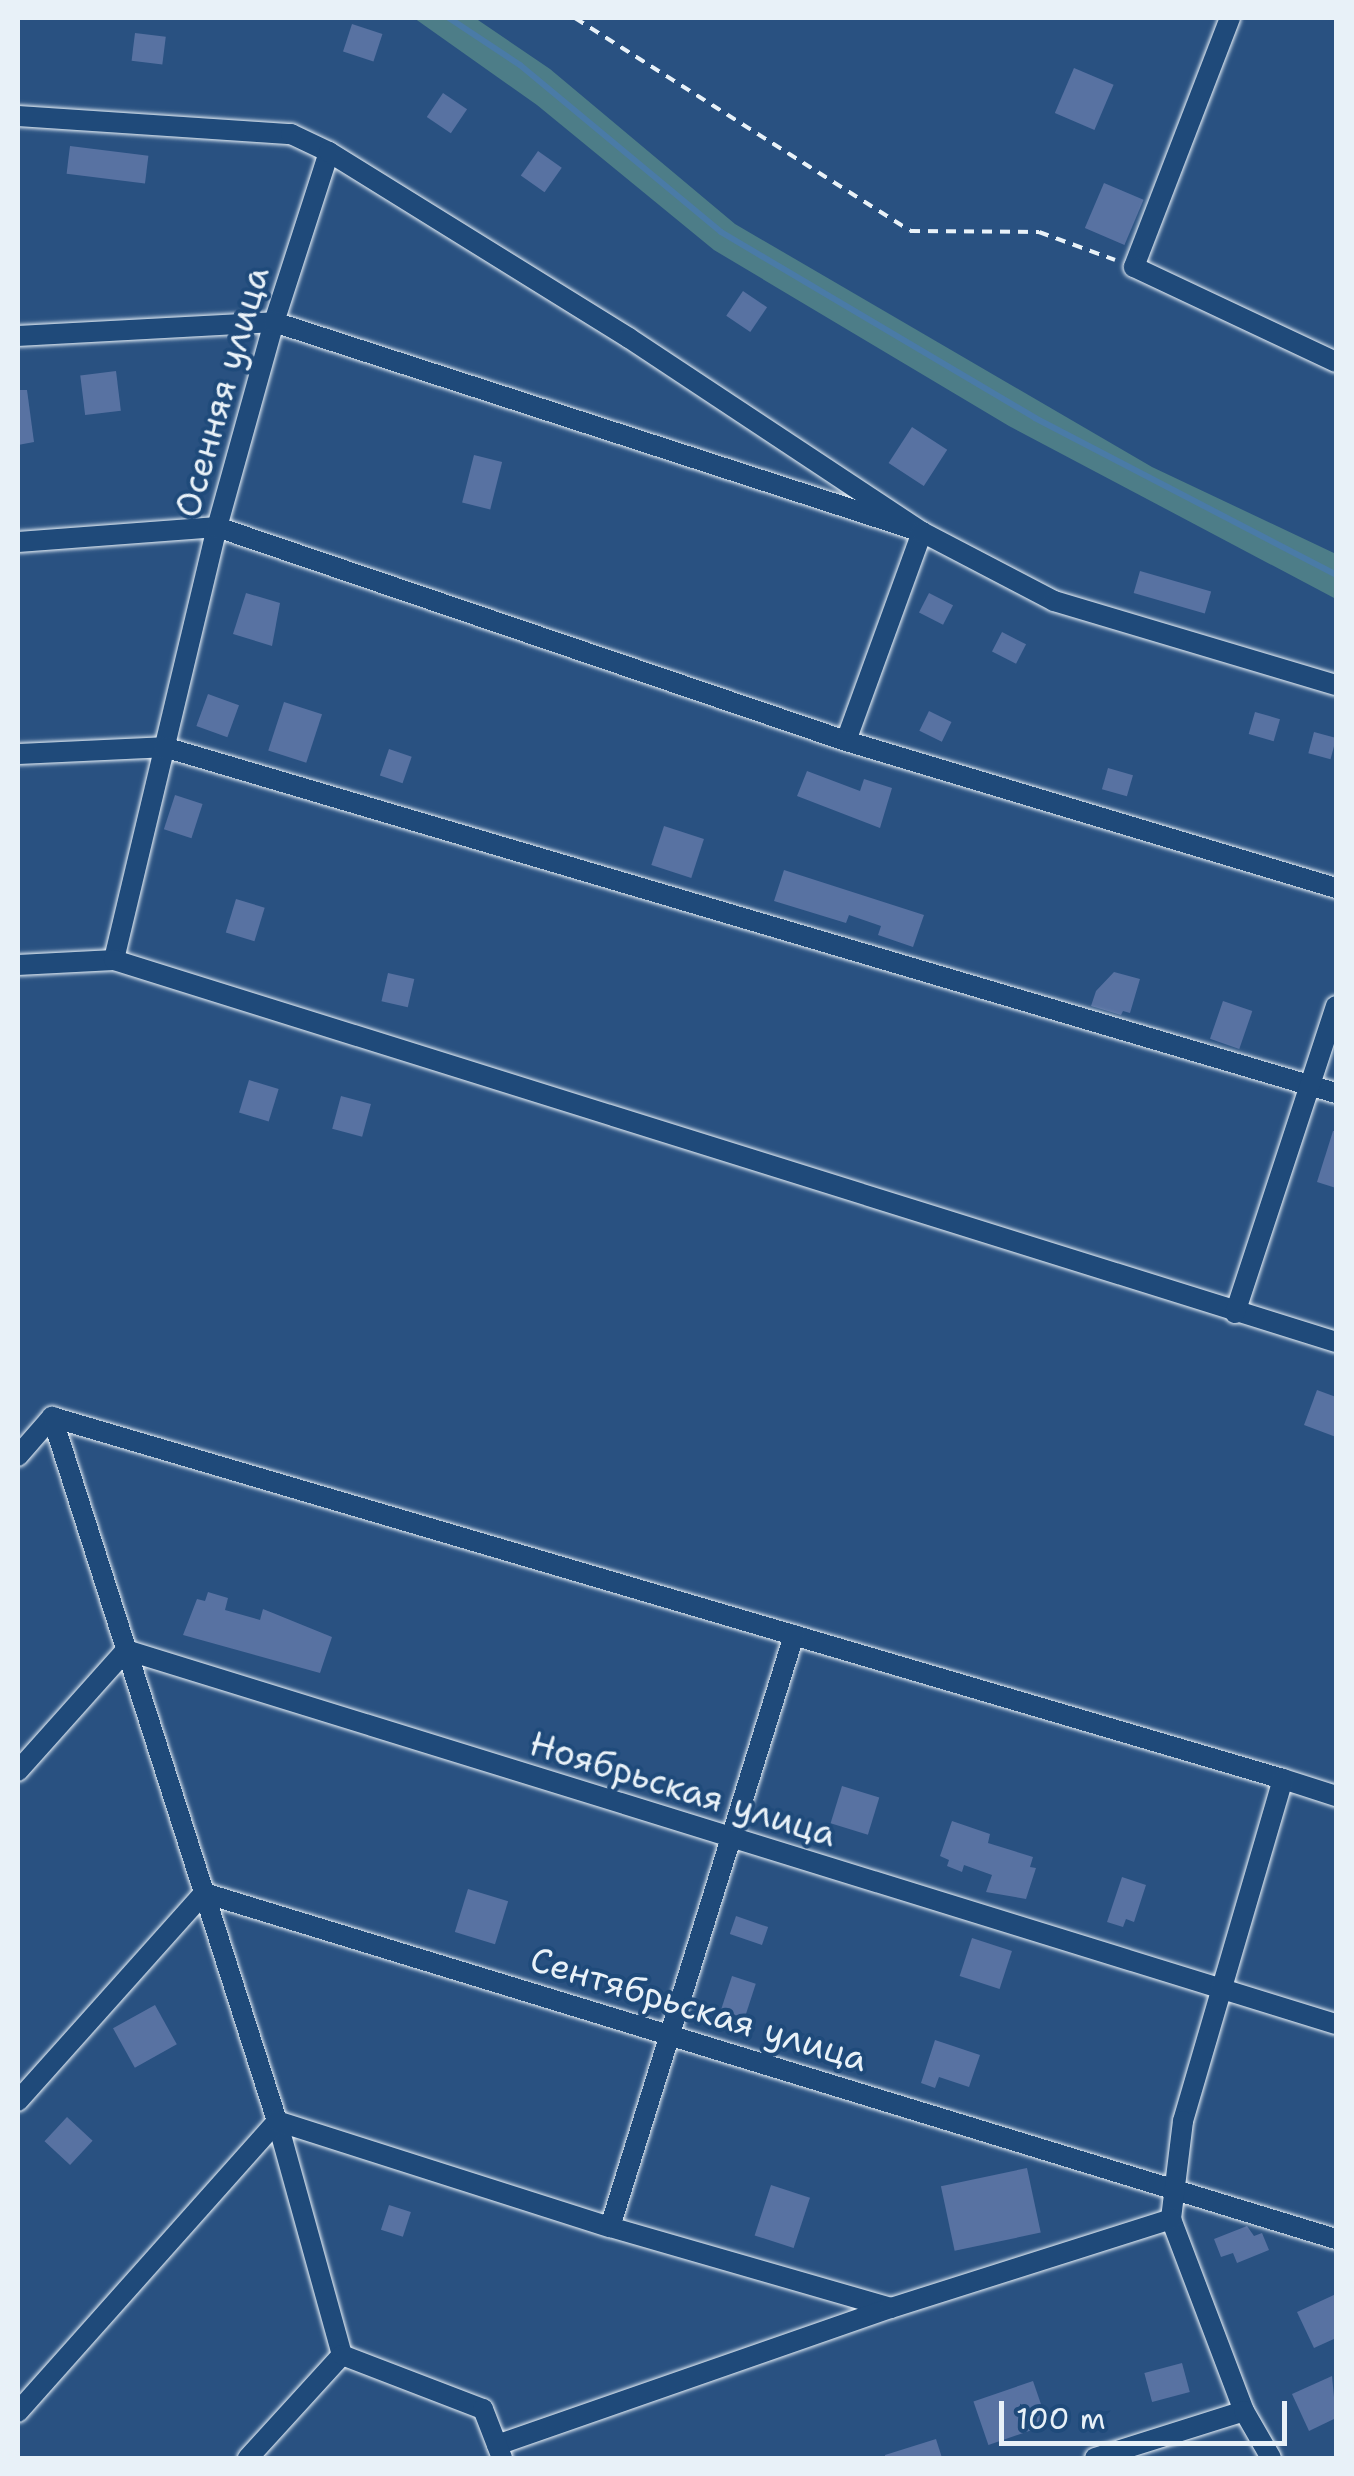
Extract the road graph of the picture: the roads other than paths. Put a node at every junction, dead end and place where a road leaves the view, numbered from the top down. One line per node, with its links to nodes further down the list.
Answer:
1 (1230, 18): 6 (street)
2 (18, 116): 3 (street)
3 (329, 152): 4 (street, Осенняя улица); 8 (street)
4 (274, 322): 5 (street); 7 (street, Осенняя улица); 8 (street)
5 (18, 336)
6 (1336, 362)
7 (217, 527): 9 (street); 11 (street); 12 (street, Осенняя улица)
8 (922, 532): 10 (street); 11 (street)
9 (18, 542)
10 (1336, 685)
11 (846, 741): 14 (street)
12 (164, 746): 13 (street); 15 (street, Осенняя улица); 18 (street)
13 (18, 754)
14 (1336, 888)
15 (114, 960): 16 (street); 20 (street)
16 (18, 965)
17 (1336, 1006): 18 (street)
18 (1312, 1085): 19 (street); 20 (street)
19 (1336, 1093)
20 (1236, 1312): 21 (street)
21 (1336, 1342)
22 (52, 1417): 23 (street); 24 (street); 25 (street)
23 (18, 1456)
24 (794, 1636): 27 (street); 29 (street)
25 (126, 1650): 26 (street); 29 (street, Ноябрьская улица); 30 (street)
26 (18, 1771)
27 (1283, 1780): 28 (street); 31 (street)
28 (1336, 1796)
29 (731, 1838): 31 (street, Ноябрьская улица); 33 (street)
30 (204, 1894): 33 (street, Сентябрьская улица); 34 (street); 35 (street)
31 (1221, 1990): 32 (street, Ноябрьская улица); 36 (street)
32 (1336, 2024)
33 (670, 2034): 36 (street, Сентябрьская улица); 38 (street)
34 (18, 2101)
35 (276, 2120): 38 (street); 41 (street); 43 (street)
36 (1175, 2187): 37 (street); 39 (street, Сентябрьская улица)
37 (1171, 2219): 40 (street); 42 (street)
38 (610, 2227): 40 (street)
39 (1336, 2239)
40 (892, 2308): 44 (street)
41 (342, 2355): 44 (street); 45 (street)
42 (1244, 2411): 46 (street); 47 (street)
43 (18, 2412)
44 (499, 2452)
45 (248, 2458)
46 (1095, 2458)
47 (1270, 2458)

